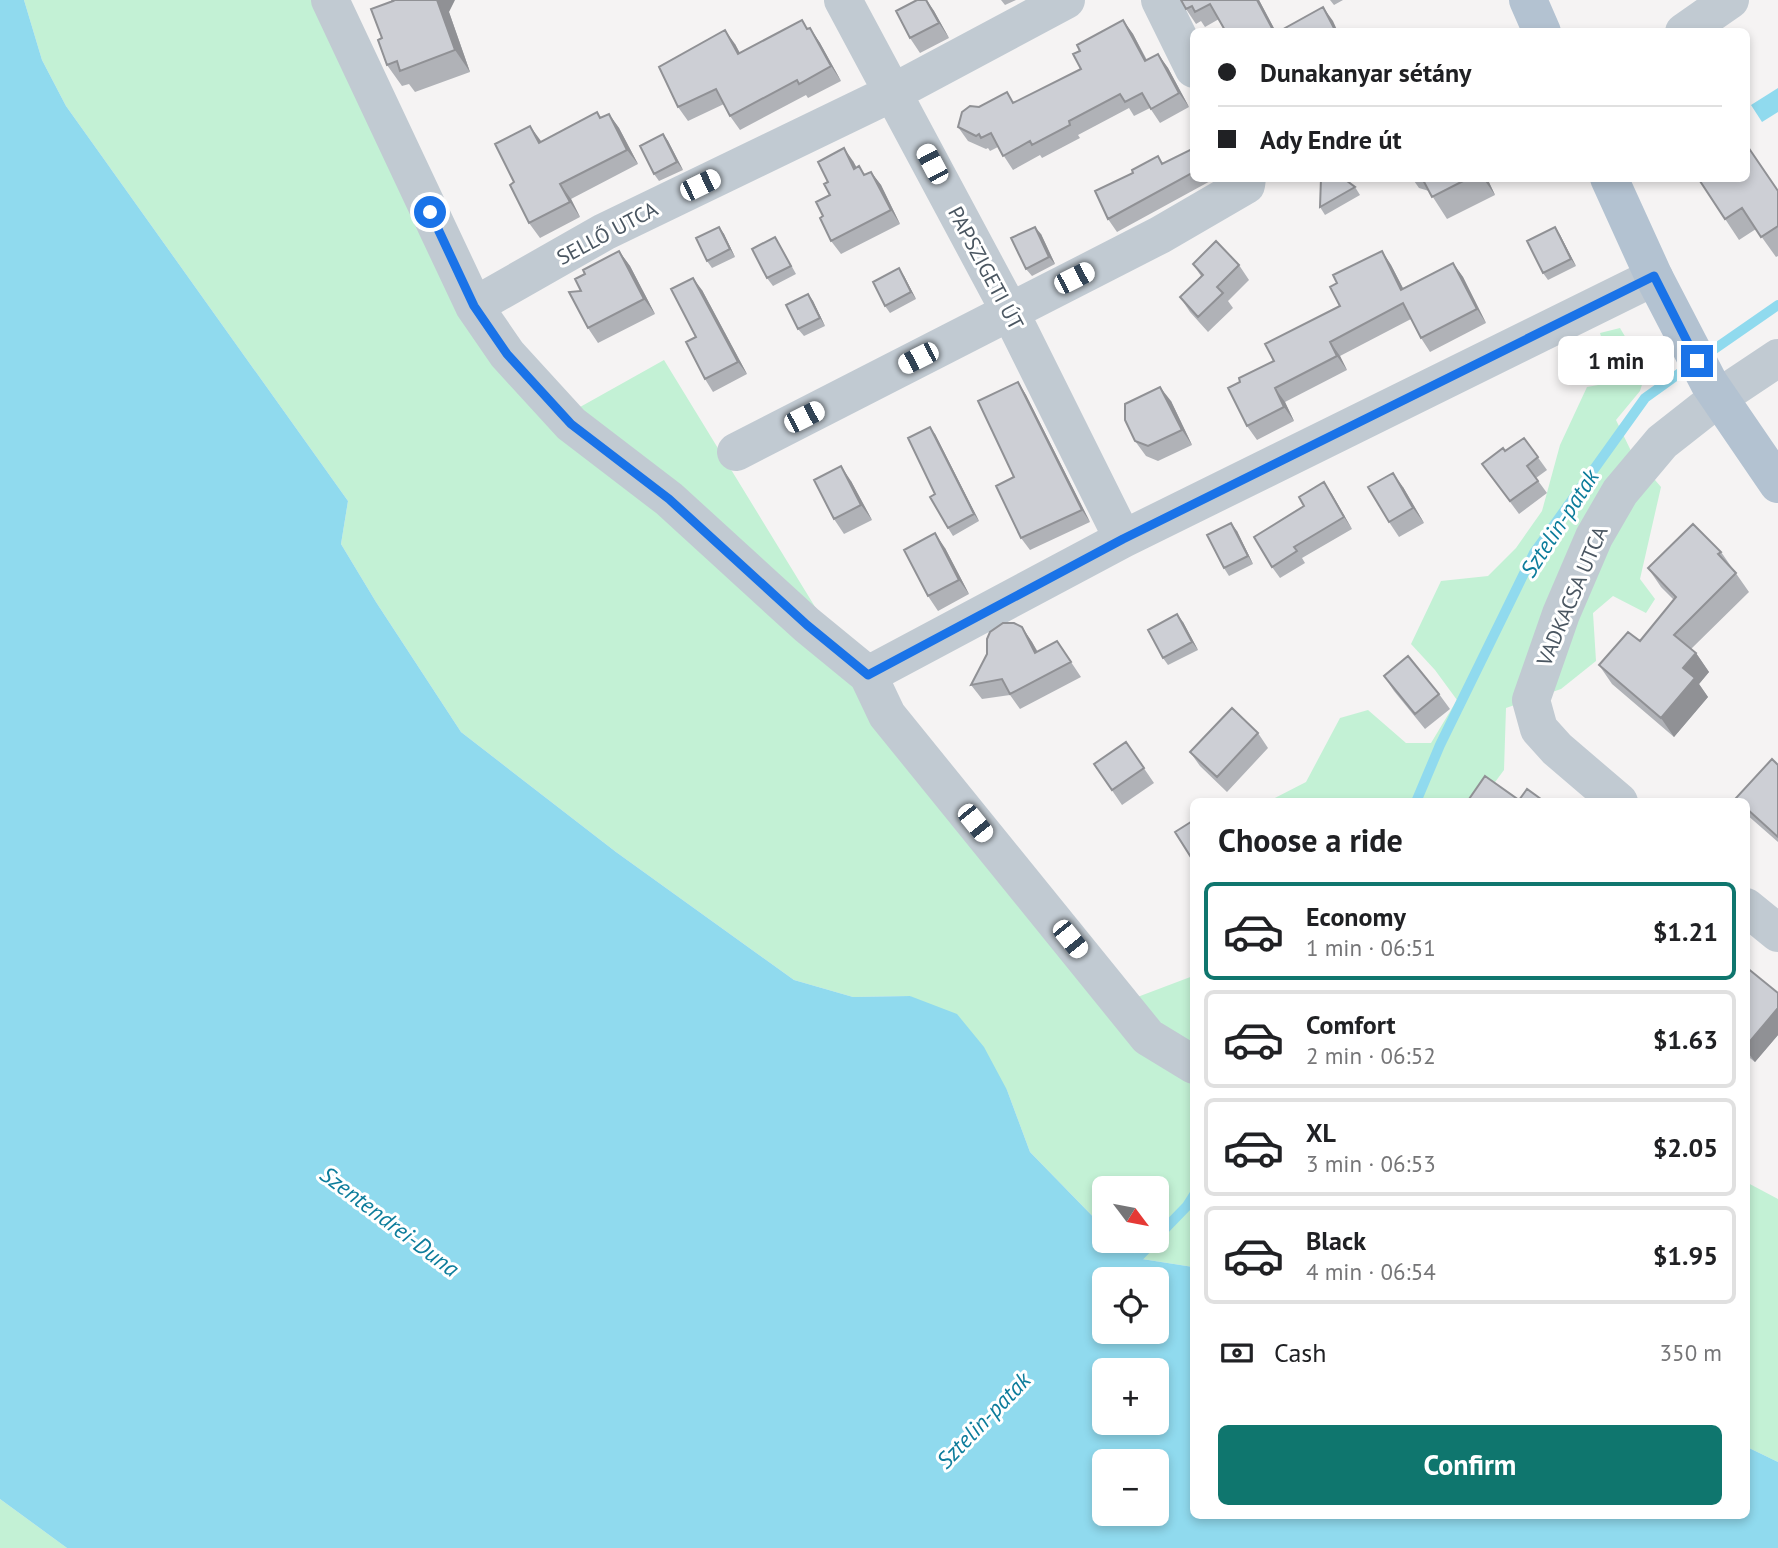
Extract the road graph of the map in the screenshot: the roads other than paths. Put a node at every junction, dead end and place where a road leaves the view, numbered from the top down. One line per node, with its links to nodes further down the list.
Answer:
1 (330, 0): 14 (street)
2 (843, 0): 10 (street, PAPSZIGETI ÚT)
3 (1066, 0): 10 (street, SELLŐ UTCA)
4 (1160, 0): 9 (street)
5 (1528, 0): 7 (main road)
6 (1730, 0): 8 (street)
7 (1540, 28)
8 (1690, 28)
9 (1190, 61)
10 (894, 92): 14 (street, SELLŐ UTCA); 15 (street, PAPSZIGETI ÚT)
11 (1246, 182): 15 (street)
12 (1611, 182): 13 (main road)
13 (1654, 276): 17 (main road); 20 (street)
14 (474, 306): 21 (street)
15 (1009, 310): 18 (street); 20 (street, PAPSZIGETI ÚT)
16 (1778, 358): 17 (street, VADKACSA UTCA)
17 (1714, 391): 19 (main road); 22 (street, VADKACSA UTCA)
18 (736, 452)
19 (1778, 484)
20 (1123, 539): 21 (street)
21 (868, 675): 25 (street)
22 (1614, 798)
23 (1750, 910): 24 (street)
24 (1778, 933)
25 (1190, 1063)

